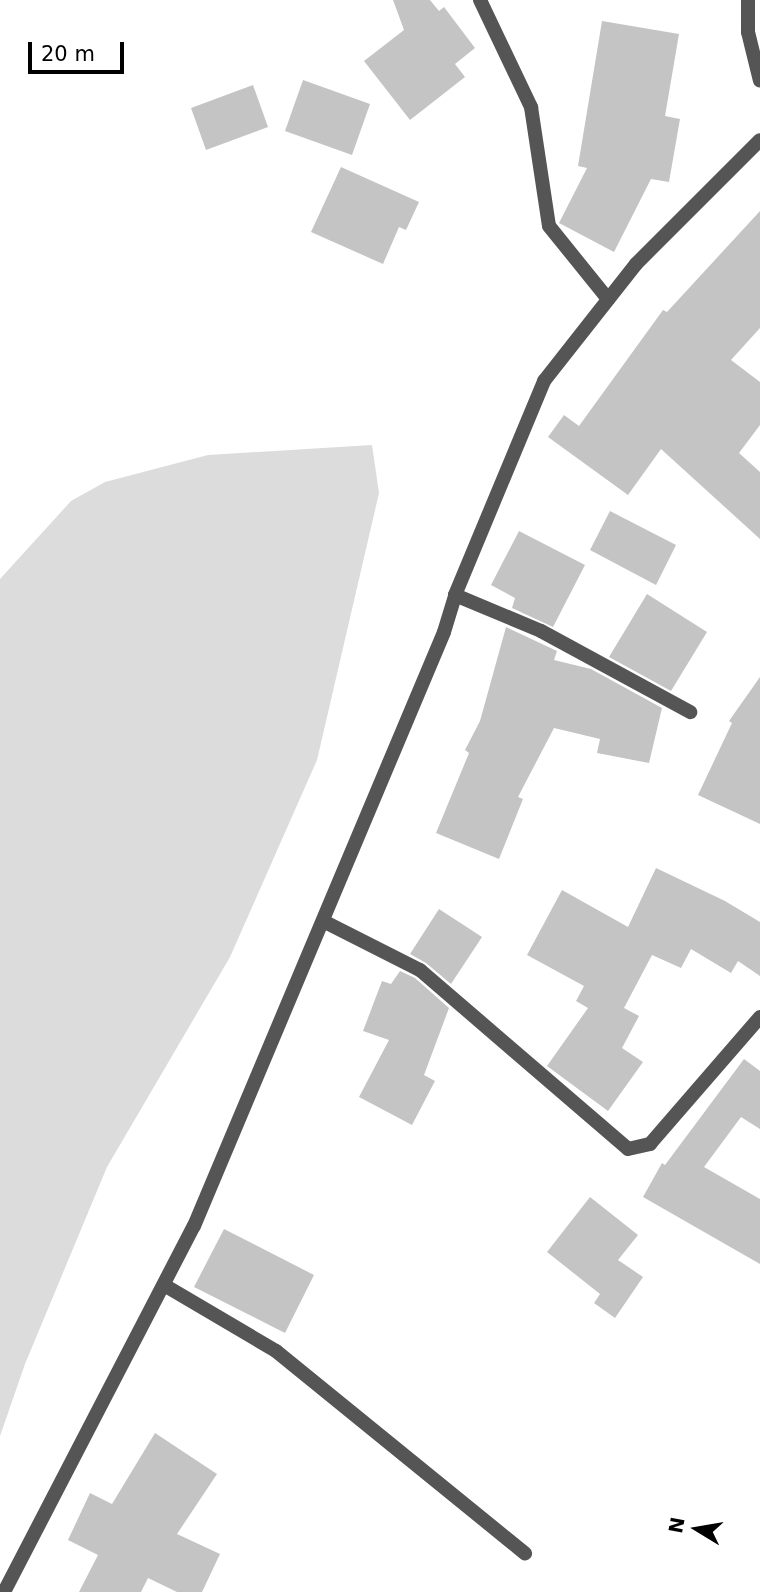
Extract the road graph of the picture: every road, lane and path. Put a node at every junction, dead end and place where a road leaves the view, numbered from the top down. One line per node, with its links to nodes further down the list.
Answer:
1 (480, 0): 5 (street)
2 (748, 0): 3 (street)
3 (760, 81)
4 (760, 140): 5 (street)
5 (608, 299): 6 (street)
6 (455, 595): 7 (street); 8 (street)
7 (690, 712)
8 (323, 921): 9 (street); 10 (street)
9 (760, 1017)
10 (164, 1285): 11 (street); 12 (street)
11 (525, 1553)
12 (4, 1592)

